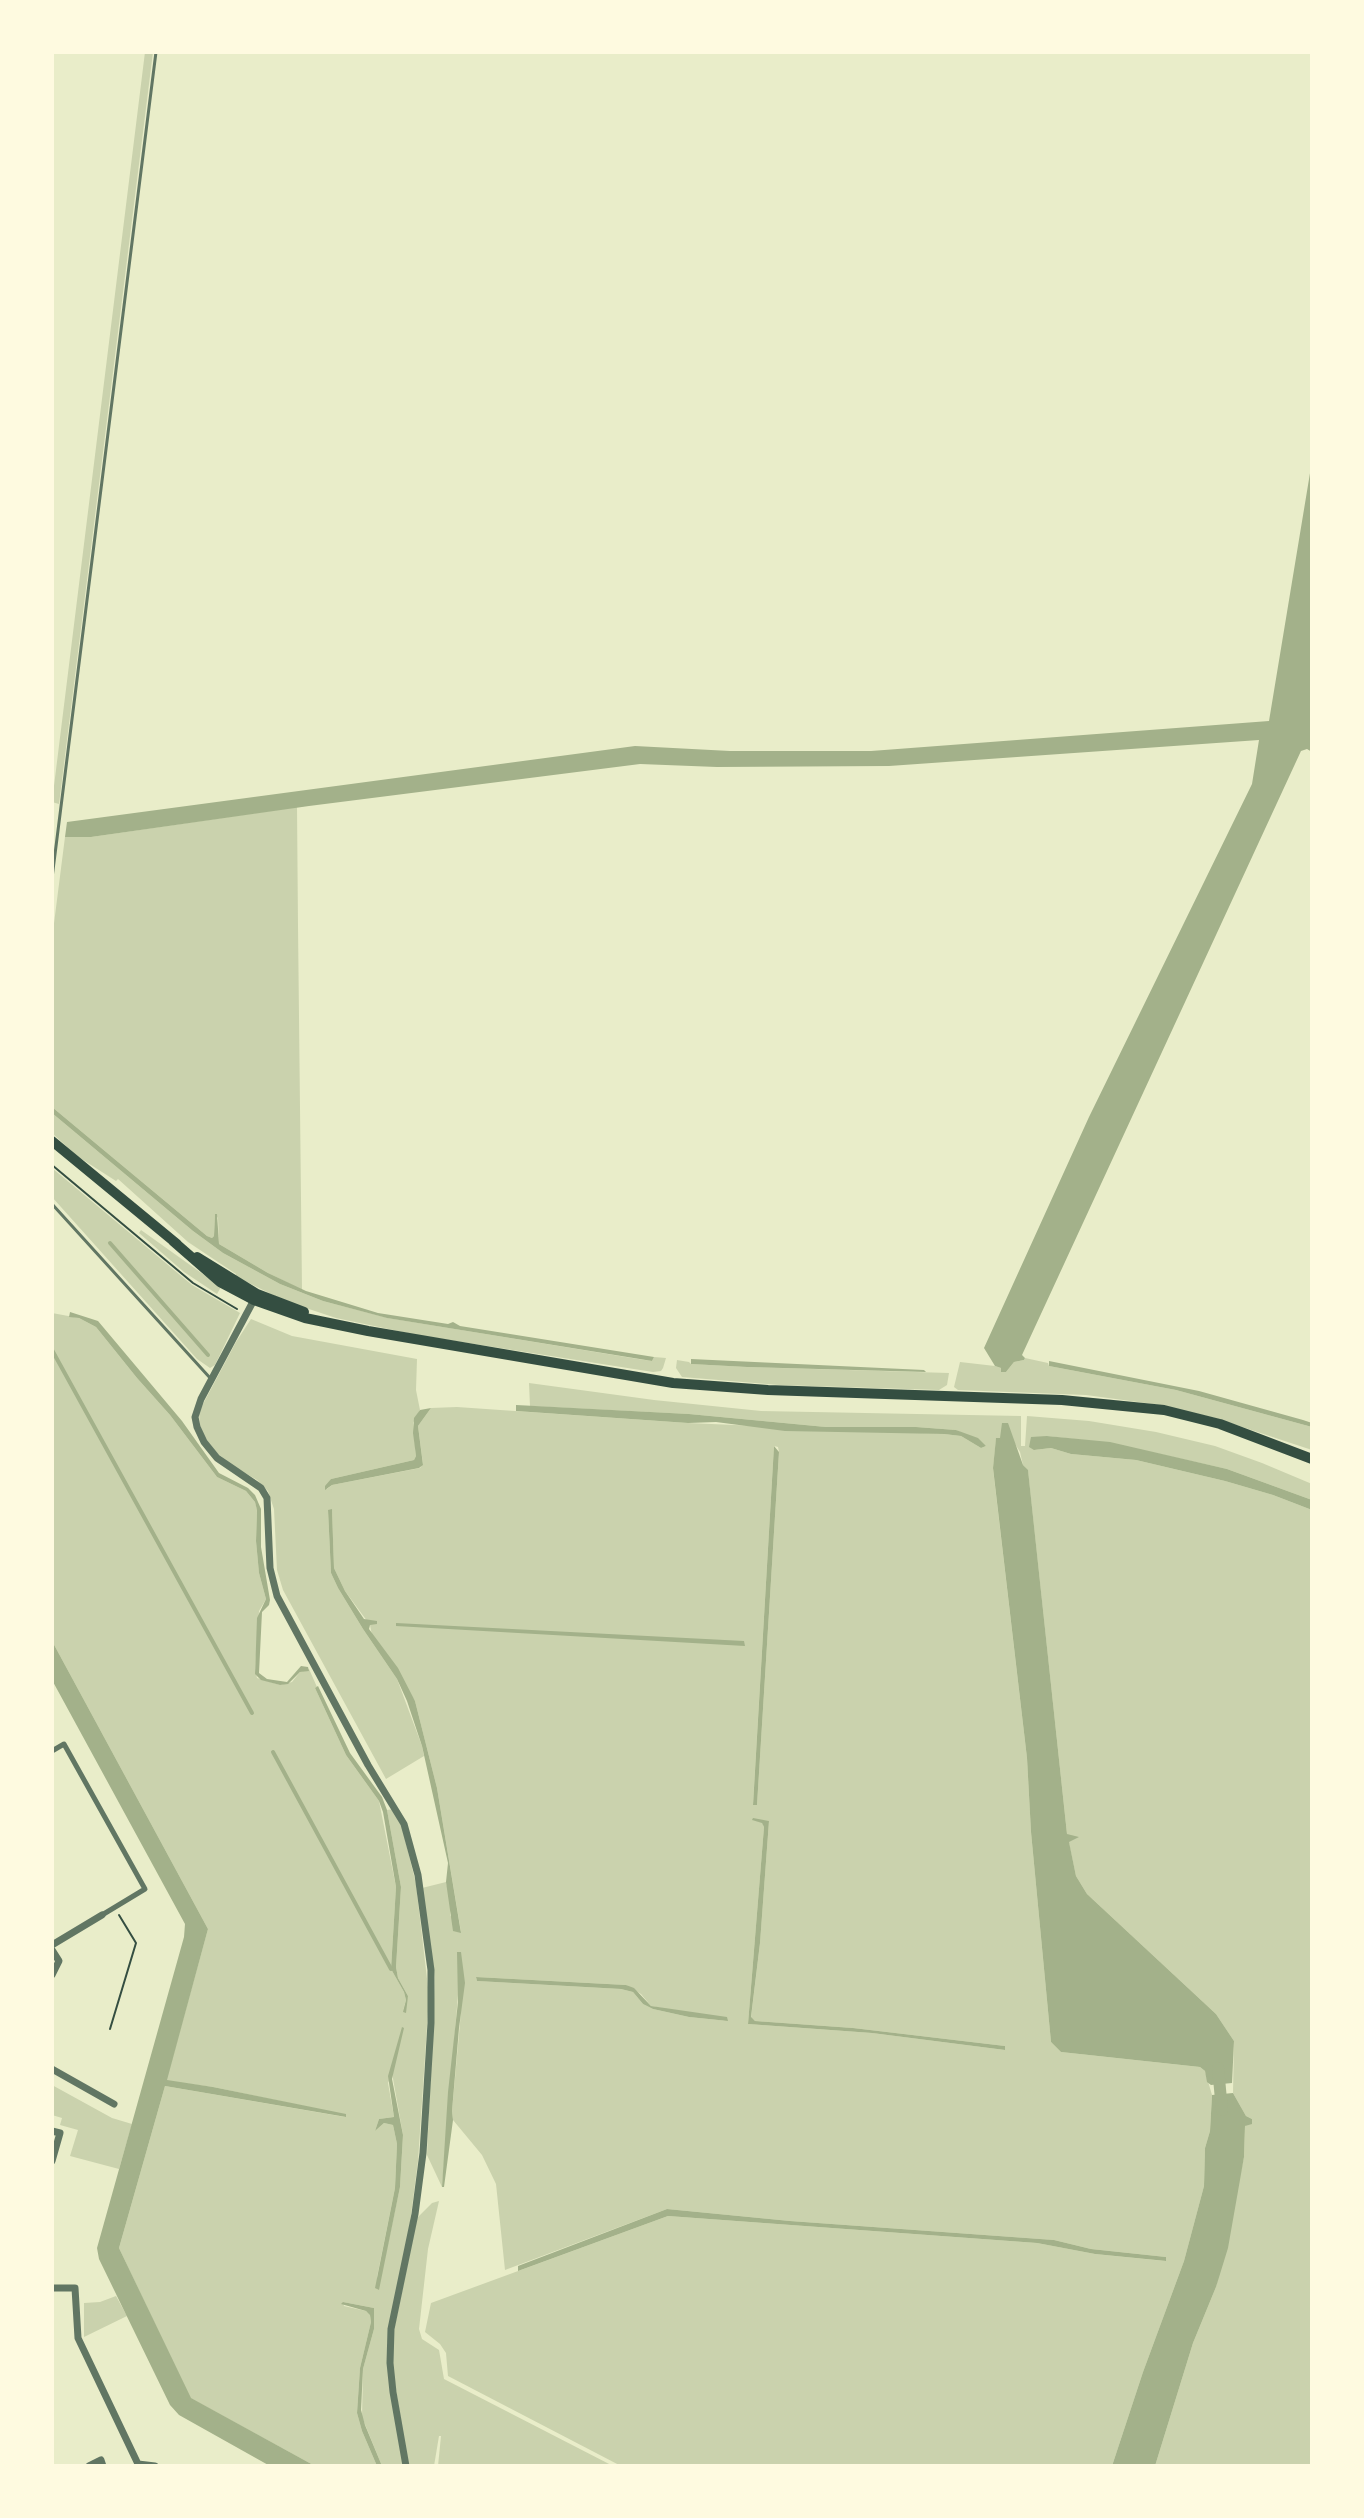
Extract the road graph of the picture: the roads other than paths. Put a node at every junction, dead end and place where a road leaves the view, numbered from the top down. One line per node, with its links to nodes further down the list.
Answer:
1 (156, 52): 2 (lane)
2 (52, 878)
3 (52, 1141): 5 (main road)
4 (52, 1204): 6 (lane)
5 (255, 1297): 6 (street); 7 (main road)
6 (212, 1380): 21 (street)
7 (1312, 1459)
8 (52, 1751): 9 (street)
9 (102, 1915): 10 (street)
10 (52, 1947): 11 (street)
11 (52, 1975)
12 (52, 2069): 13 (street)
13 (114, 2104)
14 (52, 2131): 15 (street)
15 (52, 2161)
16 (52, 2288): 17 (street)
17 (137, 2465): 20 (street)
18 (89, 2466): 19 (street)
19 (103, 2466)
20 (155, 2466)
21 (406, 2466)

